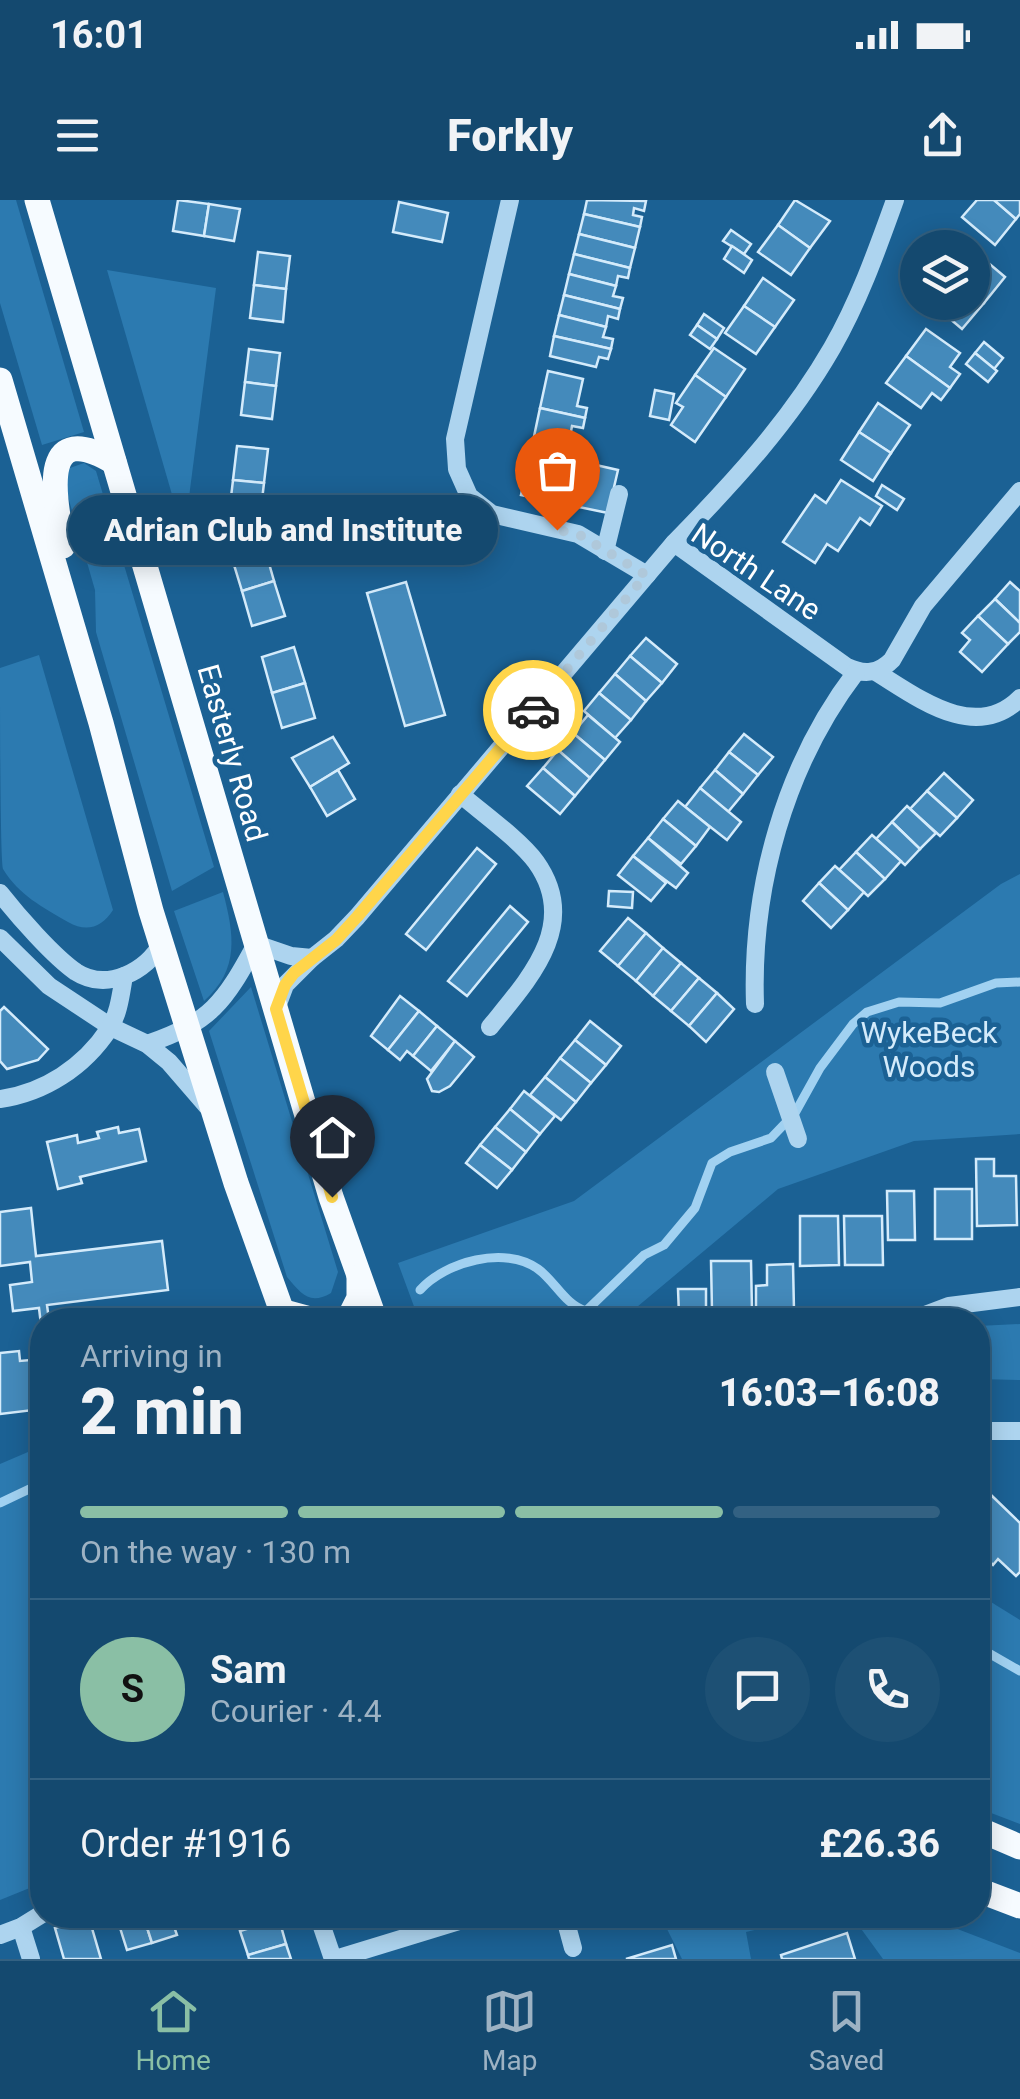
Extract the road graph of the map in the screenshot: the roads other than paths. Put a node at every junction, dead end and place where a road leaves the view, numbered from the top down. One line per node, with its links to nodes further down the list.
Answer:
1 (37, 200): 5 (main road, Easterly Road)
2 (510, 200): 9 (street)
3 (895, 200): 8 (street)
4 (0, 380): 11 (main road)
5 (114, 462): 11 (main road); 19 (main road, Easterly Road)
6 (1020, 491): 13 (street)
7 (620, 494): 9 (street)
8 (674, 543): 10 (street, North Lane); 12 (street, North Lane)
9 (606, 551): 10 (street)
10 (646, 575): 15 (street, North Lane)
11 (77, 640): 18 (main road)
12 (856, 672): 13 (street); 22 (street)
13 (876, 672): 14 (street)
14 (1020, 698)
15 (460, 794): 20 (street, North Lane); 24 (street)
16 (0, 893): 21 (street)
17 (0, 938): 25 (street)
18 (162, 943): 21 (street); 26 (main road)
19 (256, 944): 20 (street); 23 (main road, Easterly Road); 26 (street)
20 (312, 958): 23 (street, North Lane)
21 (124, 976): 25 (street)
22 (755, 1004)
23 (276, 1009): 32 (main road, Easterly Road)
24 (490, 1026)
25 (110, 1027): 27 (street); 29 (street)
26 (189, 1030): 27 (street); 30 (main road)
27 (147, 1044): 30 (street)
28 (774, 1072): 31 (street)
29 (0, 1099)
30 (215, 1115): 34 (main road)
31 (798, 1138)
32 (359, 1277): 35 (main road); 36 (main road, Easterly Road)
33 (1020, 1298): 37 (street)
34 (281, 1308)
35 (354, 1308)
36 (371, 1308)
37 (944, 1308)
38 (990, 1431): 39 (street)
39 (1020, 1431)
40 (990, 1834): 41 (main road)
41 (1020, 1847)
42 (990, 1895): 43 (main road)
43 (1020, 1906)
44 (30, 1922): 45 (street)
45 (22, 1928): 49 (street); 51 (street)
46 (323, 1928): 52 (street)
47 (436, 1928): 52 (street)
48 (567, 1928): 50 (street)
49 (0, 1935)
50 (572, 1948)
51 (31, 1959)
52 (334, 1959)

